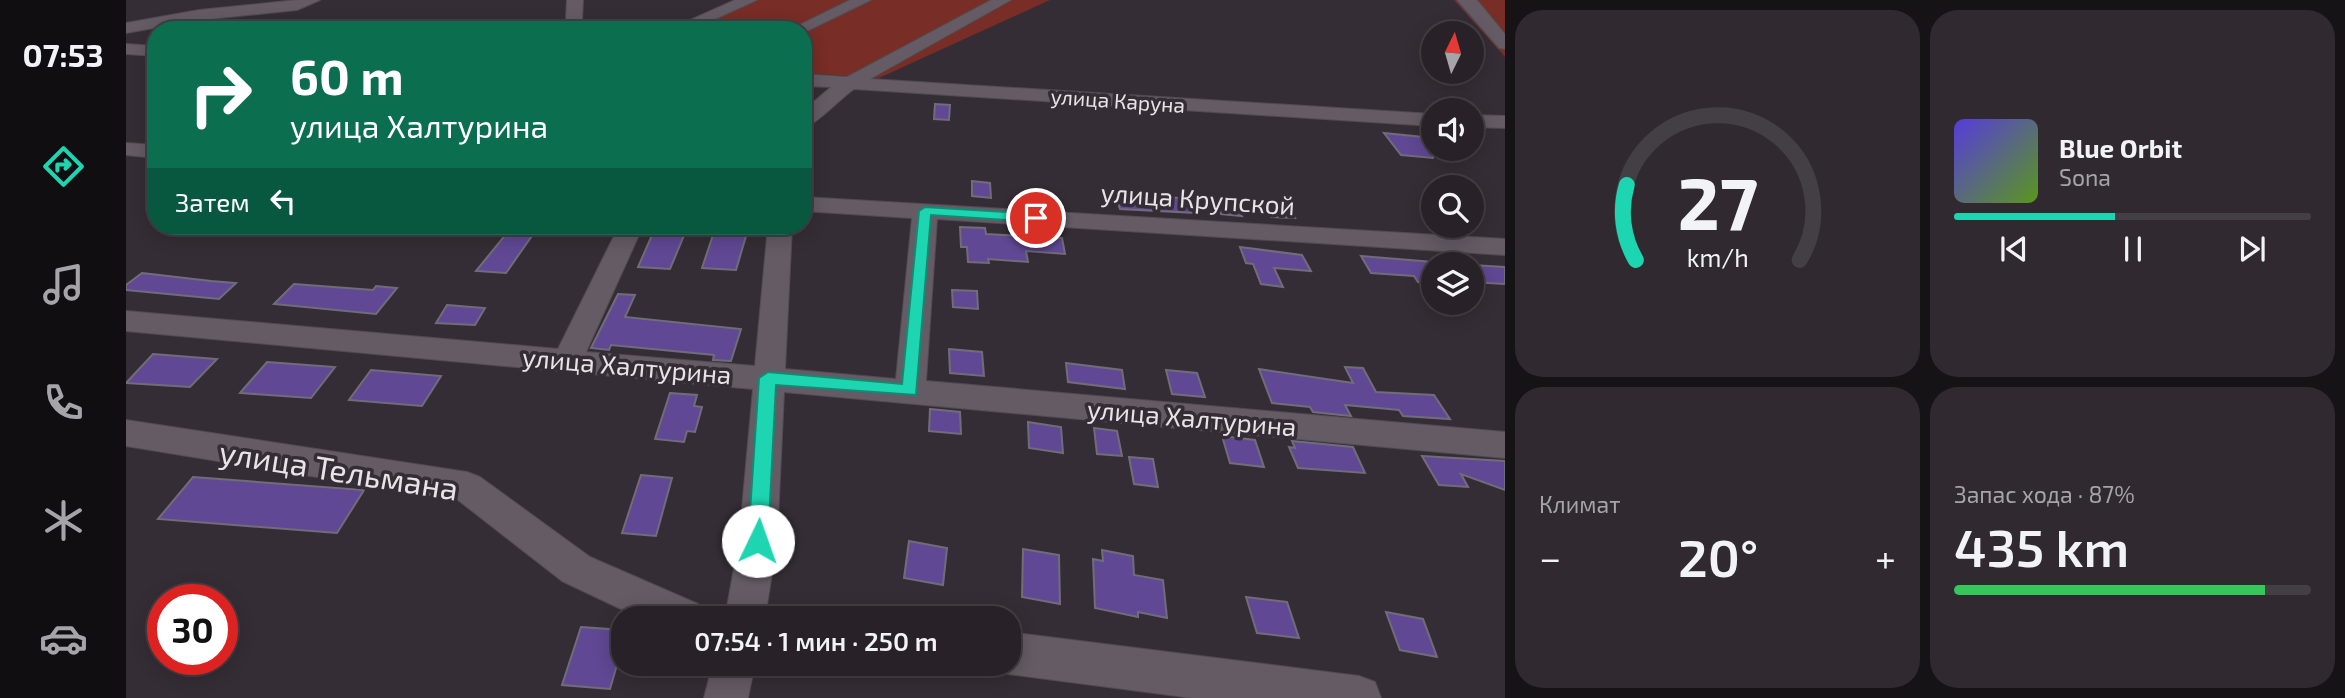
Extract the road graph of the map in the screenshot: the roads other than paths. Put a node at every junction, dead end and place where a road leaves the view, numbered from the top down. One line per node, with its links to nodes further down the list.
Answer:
1 (312, 0): 7 (street)
2 (575, 0): 8 (street)
3 (749, 0): 9 (street)
4 (863, 0): 11 (street)
5 (1003, 0): 21 (street)
6 (1469, 0): 10 (street)
7 (165, 21)
8 (573, 21)
9 (698, 21)
10 (1481, 21)
11 (812, 23)
12 (1484, 23): 15 (street)
13 (147, 24): 16 (street)
14 (1484, 24): 17 (street)
15 (1505, 25)
16 (126, 28)
17 (1505, 44)
18 (126, 49): 19 (street)
19 (147, 50)
20 (812, 81): 21 (street, улица Каруна)
21 (849, 83): 22 (street); 23 (street, улица Каруна)
22 (812, 110)
23 (1421, 119)
24 (1484, 121): 25 (street)
25 (1505, 122)
26 (126, 149): 27 (street)
27 (147, 151)
28 (812, 205): 29 (street, улица Крупской)
29 (925, 211): 32 (street, улица Крупской); 36 (street)
30 (627, 235): 34 (street)
31 (779, 235): 35 (street)
32 (1505, 247)
33 (126, 321): 34 (street, улица Халтурина)
34 (568, 359): 35 (street, улица Халтурина)
35 (768, 378): 36 (street, улица Халтурина); 40 (street)
36 (910, 391): 38 (street, улица Халтурина)
37 (126, 433): 39 (street, улица Тельмана)
38 (1505, 445)
39 (658, 606)
40 (747, 606)
41 (1021, 655): 44 (street)
42 (731, 676): 43 (street)
43 (726, 698)
44 (1359, 698)

